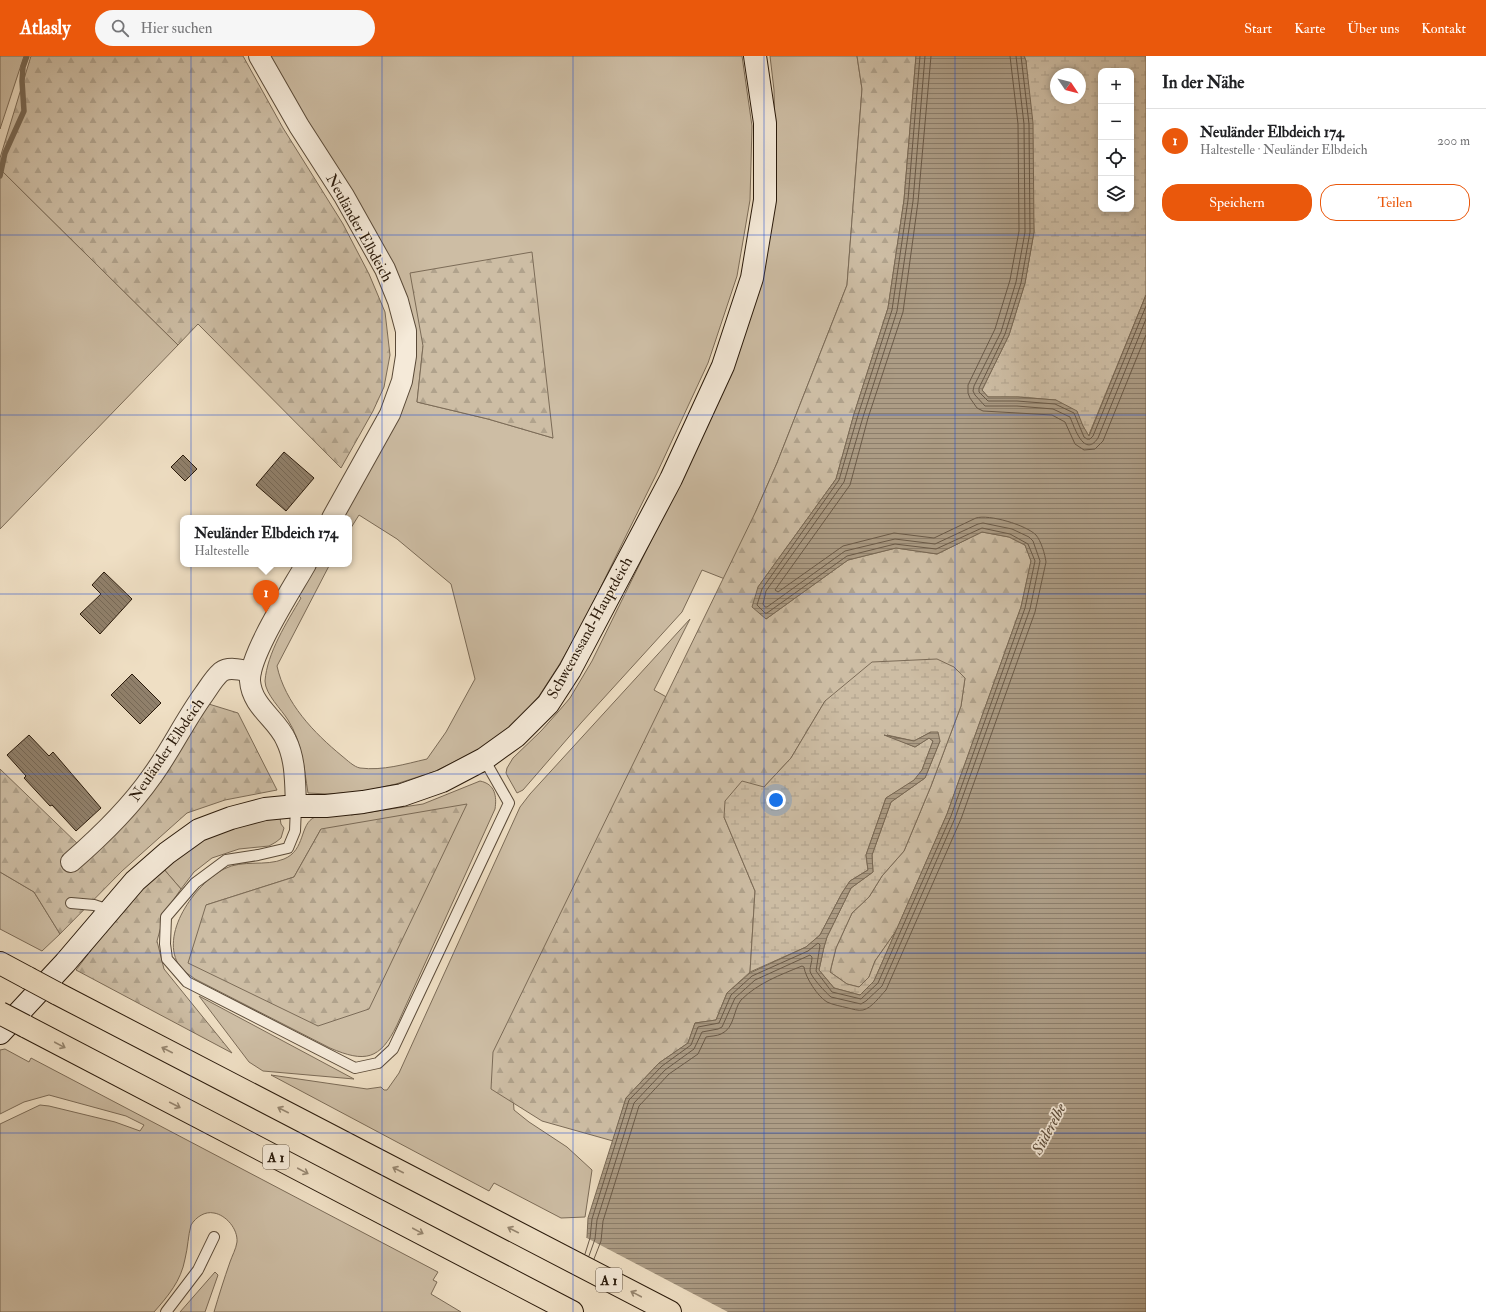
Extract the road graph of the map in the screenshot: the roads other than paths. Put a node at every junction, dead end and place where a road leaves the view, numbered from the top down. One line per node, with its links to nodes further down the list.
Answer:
1 (259, 56): 3 (street, Neuländer Elbdeich)
2 (755, 56): 6 (street, Schweenssand-Hauptdeich)
3 (334, 515)
4 (304, 567): 5 (street)
5 (251, 672): 7 (street); 8 (street, Neuländer Elbdeich)
6 (484, 759): 7 (street, Schweenssand-Hauptdeich); 7 (lane)
7 (296, 806): 10 (street, Schweenssand-Hauptdeich)
8 (71, 862)
9 (72, 903): 10 (lane)
10 (109, 910): 13 (street, Schweenssand-Hauptdeich)
11 (0, 963): 17 (highway, A 1, one-way to 11, bridge)
12 (0, 1013): 16 (highway, A 1, one-way to 16, bridge)
13 (0, 1033)
14 (214, 1237): 15 (lane)
15 (166, 1312)
16 (572, 1312)
17 (670, 1312)

